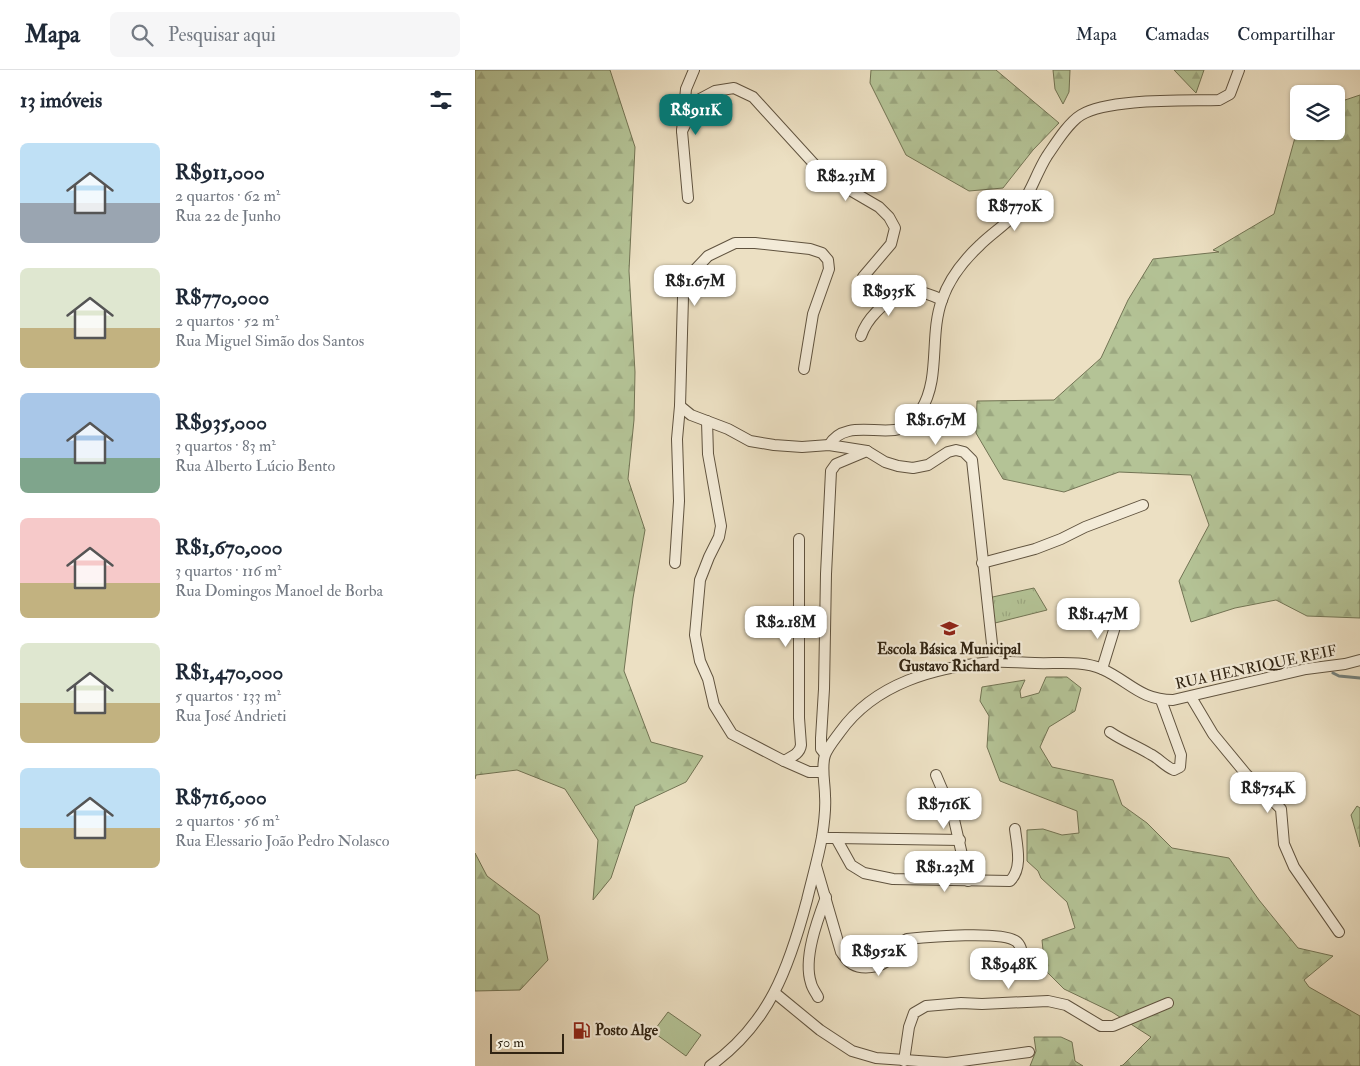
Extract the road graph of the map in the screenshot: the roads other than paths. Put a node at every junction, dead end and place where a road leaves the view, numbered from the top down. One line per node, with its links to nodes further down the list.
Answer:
1 (695, 70): 3 (street)
2 (1239, 70): 6 (street)
3 (683, 131): 4 (street); 5 (street)
4 (688, 198)
5 (905, 289): 6 (street); 7 (street)
6 (942, 300): 11 (street)
7 (861, 336)
8 (804, 369): 9 (street)
9 (680, 406): 10 (street); 15 (street)
10 (707, 421): 11 (street); 25 (street)
11 (829, 445): 12 (street)
12 (867, 451): 16 (street); 24 (street)
13 (1143, 505): 16 (street)
14 (799, 539): 25 (street)
15 (675, 562)
16 (982, 562): 19 (street)
17 (1118, 618): 20 (street)
18 (1360, 660): 21 (street, RUA HENRIQUE REIF)
19 (994, 662): 20 (street, RUA HENRIQUE REIF); 24 (street, RUA HENRIQUE REIF)
20 (1102, 669): 22 (street, RUA HENRIQUE REIF)
21 (1191, 697): 22 (street, RUA HENRIQUE REIF); 35 (street)
22 (1161, 700): 23 (street)
23 (1110, 732)
24 (825, 754): 26 (street, RUA HENRIQUE REIF)
25 (784, 761): 26 (street)
26 (823, 772): 29 (street, RUA HENRIQUE REIF)
27 (936, 775): 31 (street)
28 (1015, 829): 33 (street)
29 (822, 838): 30 (street); 32 (street, RUA HENRIQUE REIF)
30 (836, 838): 31 (street); 33 (street)
31 (960, 840): 33 (street)
32 (816, 866): 34 (street); 37 (street, RUA HENRIQUE REIF)
33 (968, 881)
34 (826, 897): 36 (street); 38 (street)
35 (1339, 932)
36 (1022, 960)
37 (775, 992): 41 (street); 42 (street, RUA HENRIQUE REIF)
38 (818, 997)
39 (1168, 1002): 41 (street)
40 (1029, 1052): 41 (street)
41 (904, 1061)
42 (710, 1066)

